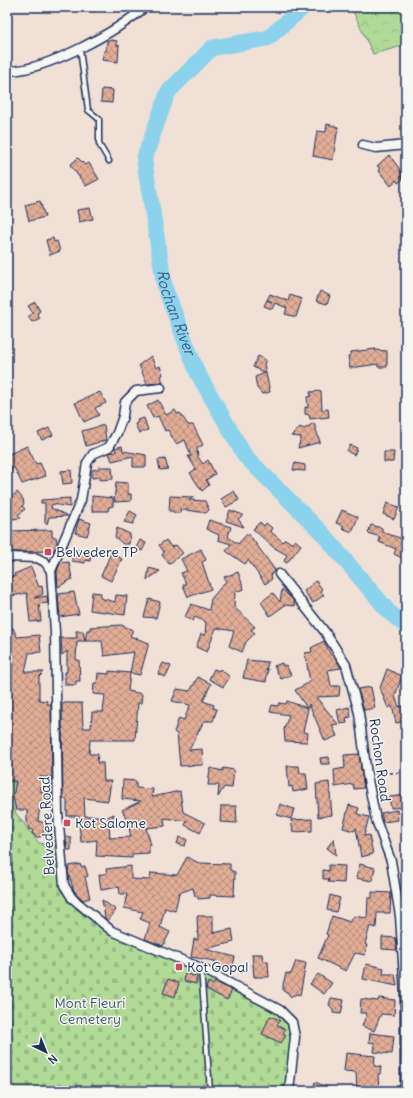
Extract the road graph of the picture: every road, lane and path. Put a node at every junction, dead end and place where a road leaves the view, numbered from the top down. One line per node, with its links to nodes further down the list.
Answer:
1 (145, 7): 2 (street)
2 (80, 49): 3 (street); 6 (lane)
3 (7, 71)
4 (363, 145): 5 (street)
5 (406, 145)
6 (109, 161)
7 (161, 388): 9 (street)
8 (7, 557): 9 (street)
9 (51, 571): 14 (street, Belvedere Road)
10 (279, 574): 12 (street, Rochon Road)
11 (406, 772): 12 (path)
12 (367, 775): 13 (street, Rochon Road)
13 (403, 916): 15 (street, Rochon Road)
14 (201, 968): 16 (lane); 17 (street, Belvedere Road)
15 (405, 994): 18 (street, Rochon Road)
16 (210, 1091)
17 (289, 1091)
18 (405, 1091)

